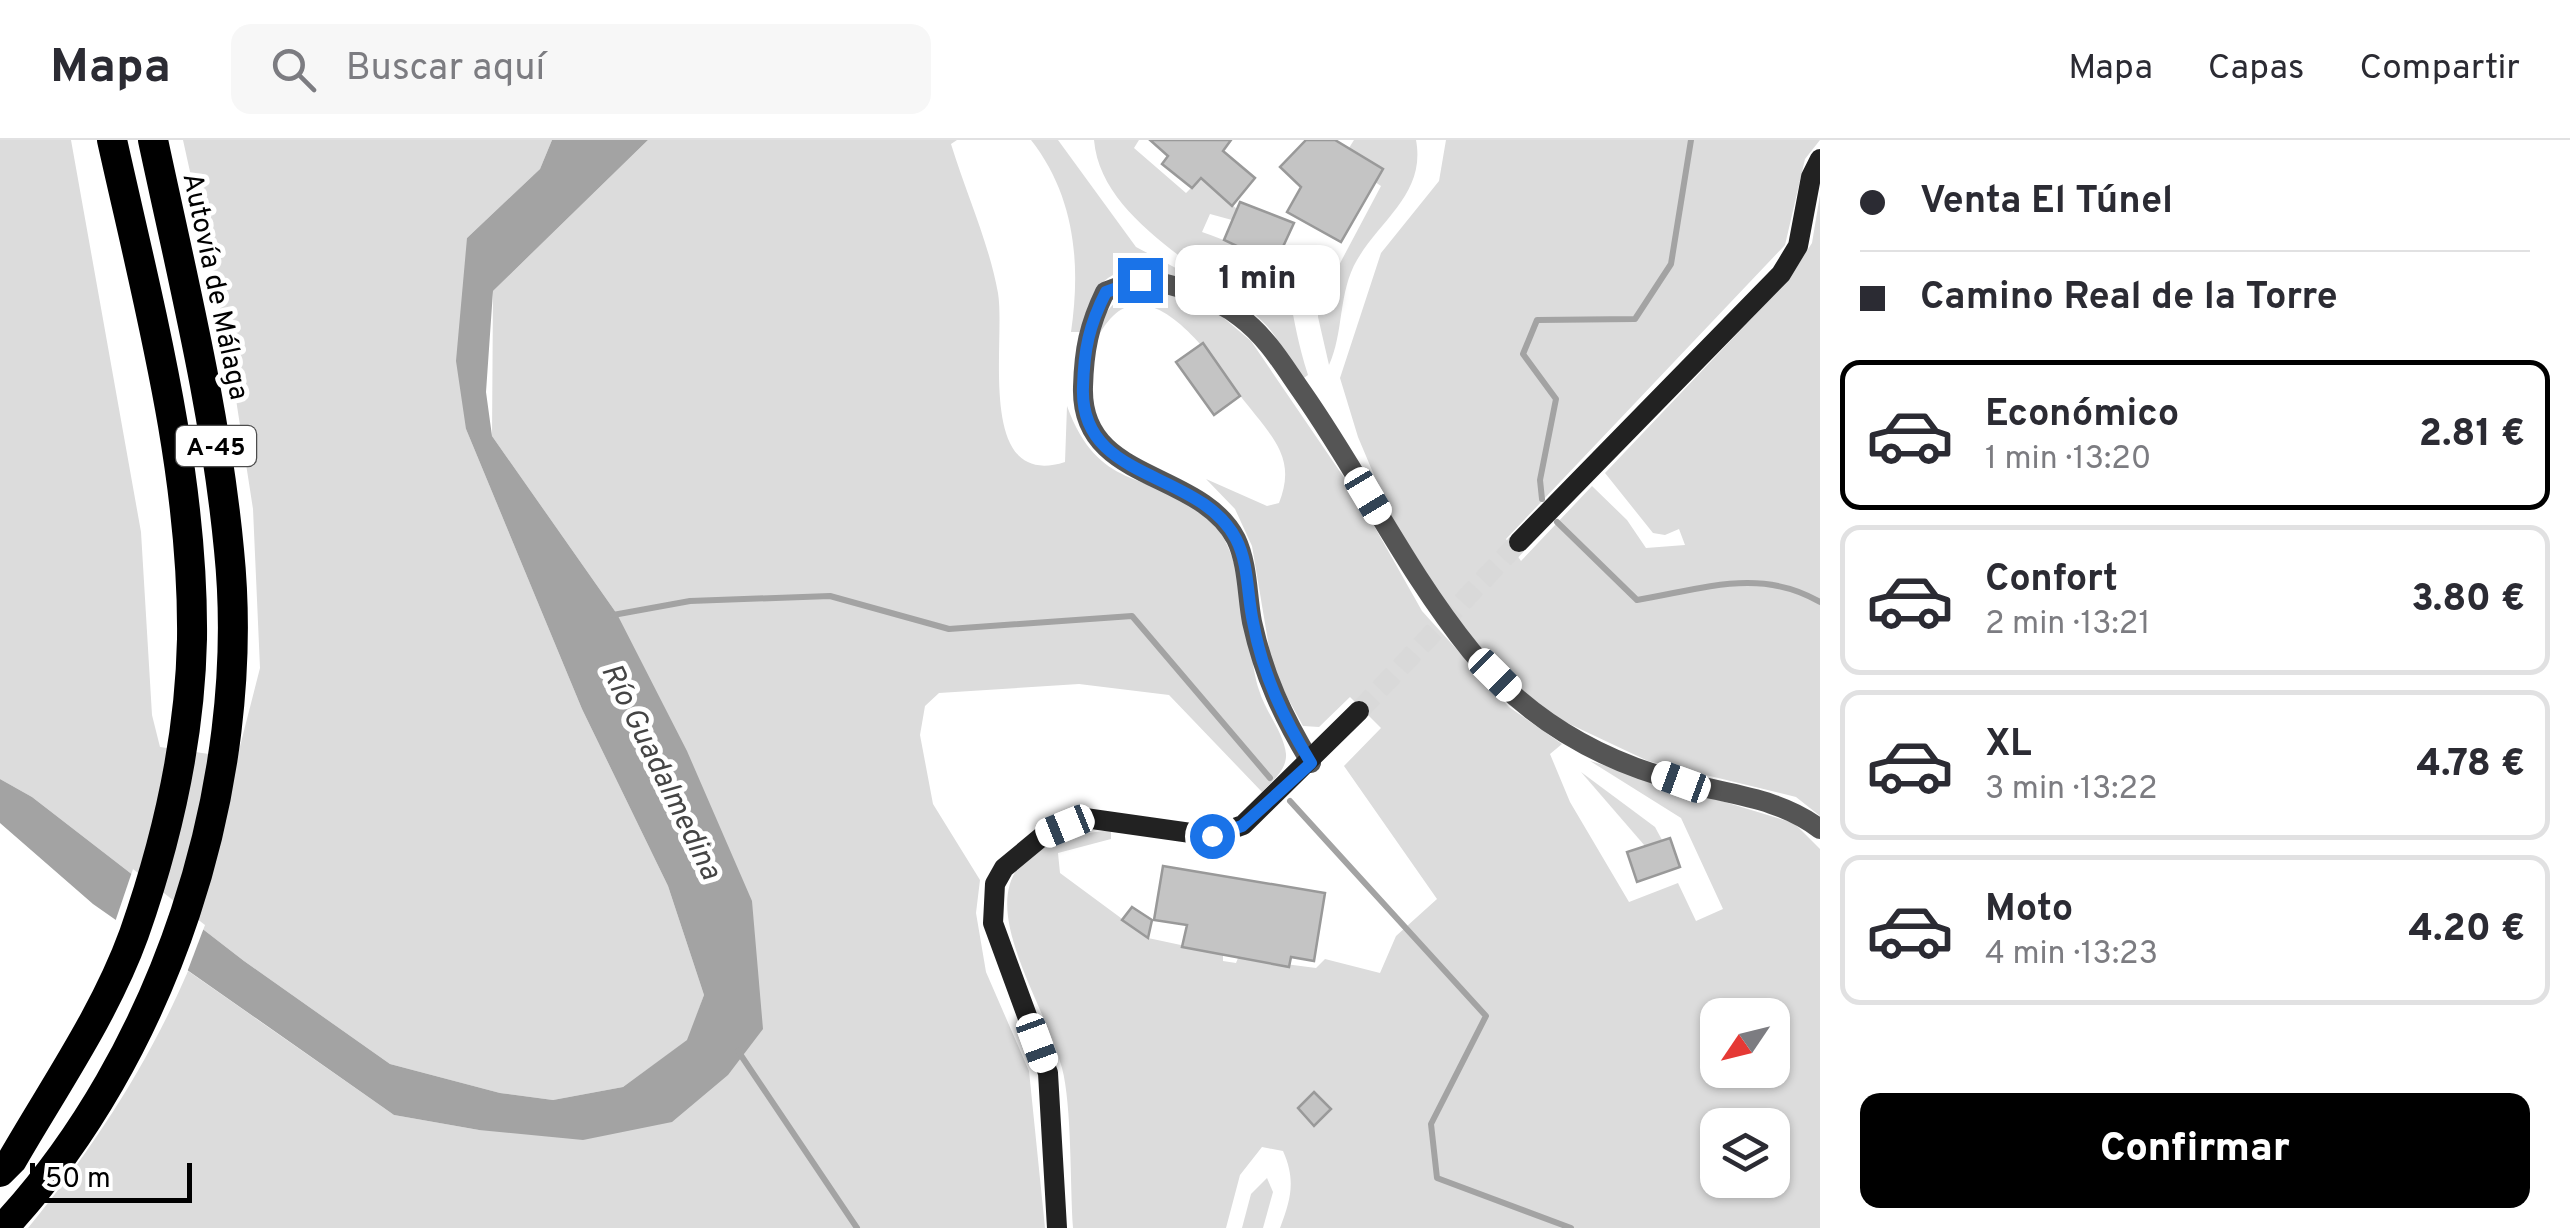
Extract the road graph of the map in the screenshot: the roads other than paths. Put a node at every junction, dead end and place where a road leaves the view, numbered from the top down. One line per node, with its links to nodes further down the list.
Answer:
1 (112, 140): 8 (highway, A-45)
2 (153, 140): 9 (highway, Autovía de Málaga / A-45)
3 (1820, 159): 4 (street)
4 (1518, 542)
5 (1359, 711): 6 (street)
6 (1311, 763): 7 (street); 10 (street)
7 (1820, 829)
8 (0, 1172)
9 (3, 1228)
10 (1057, 1228)

